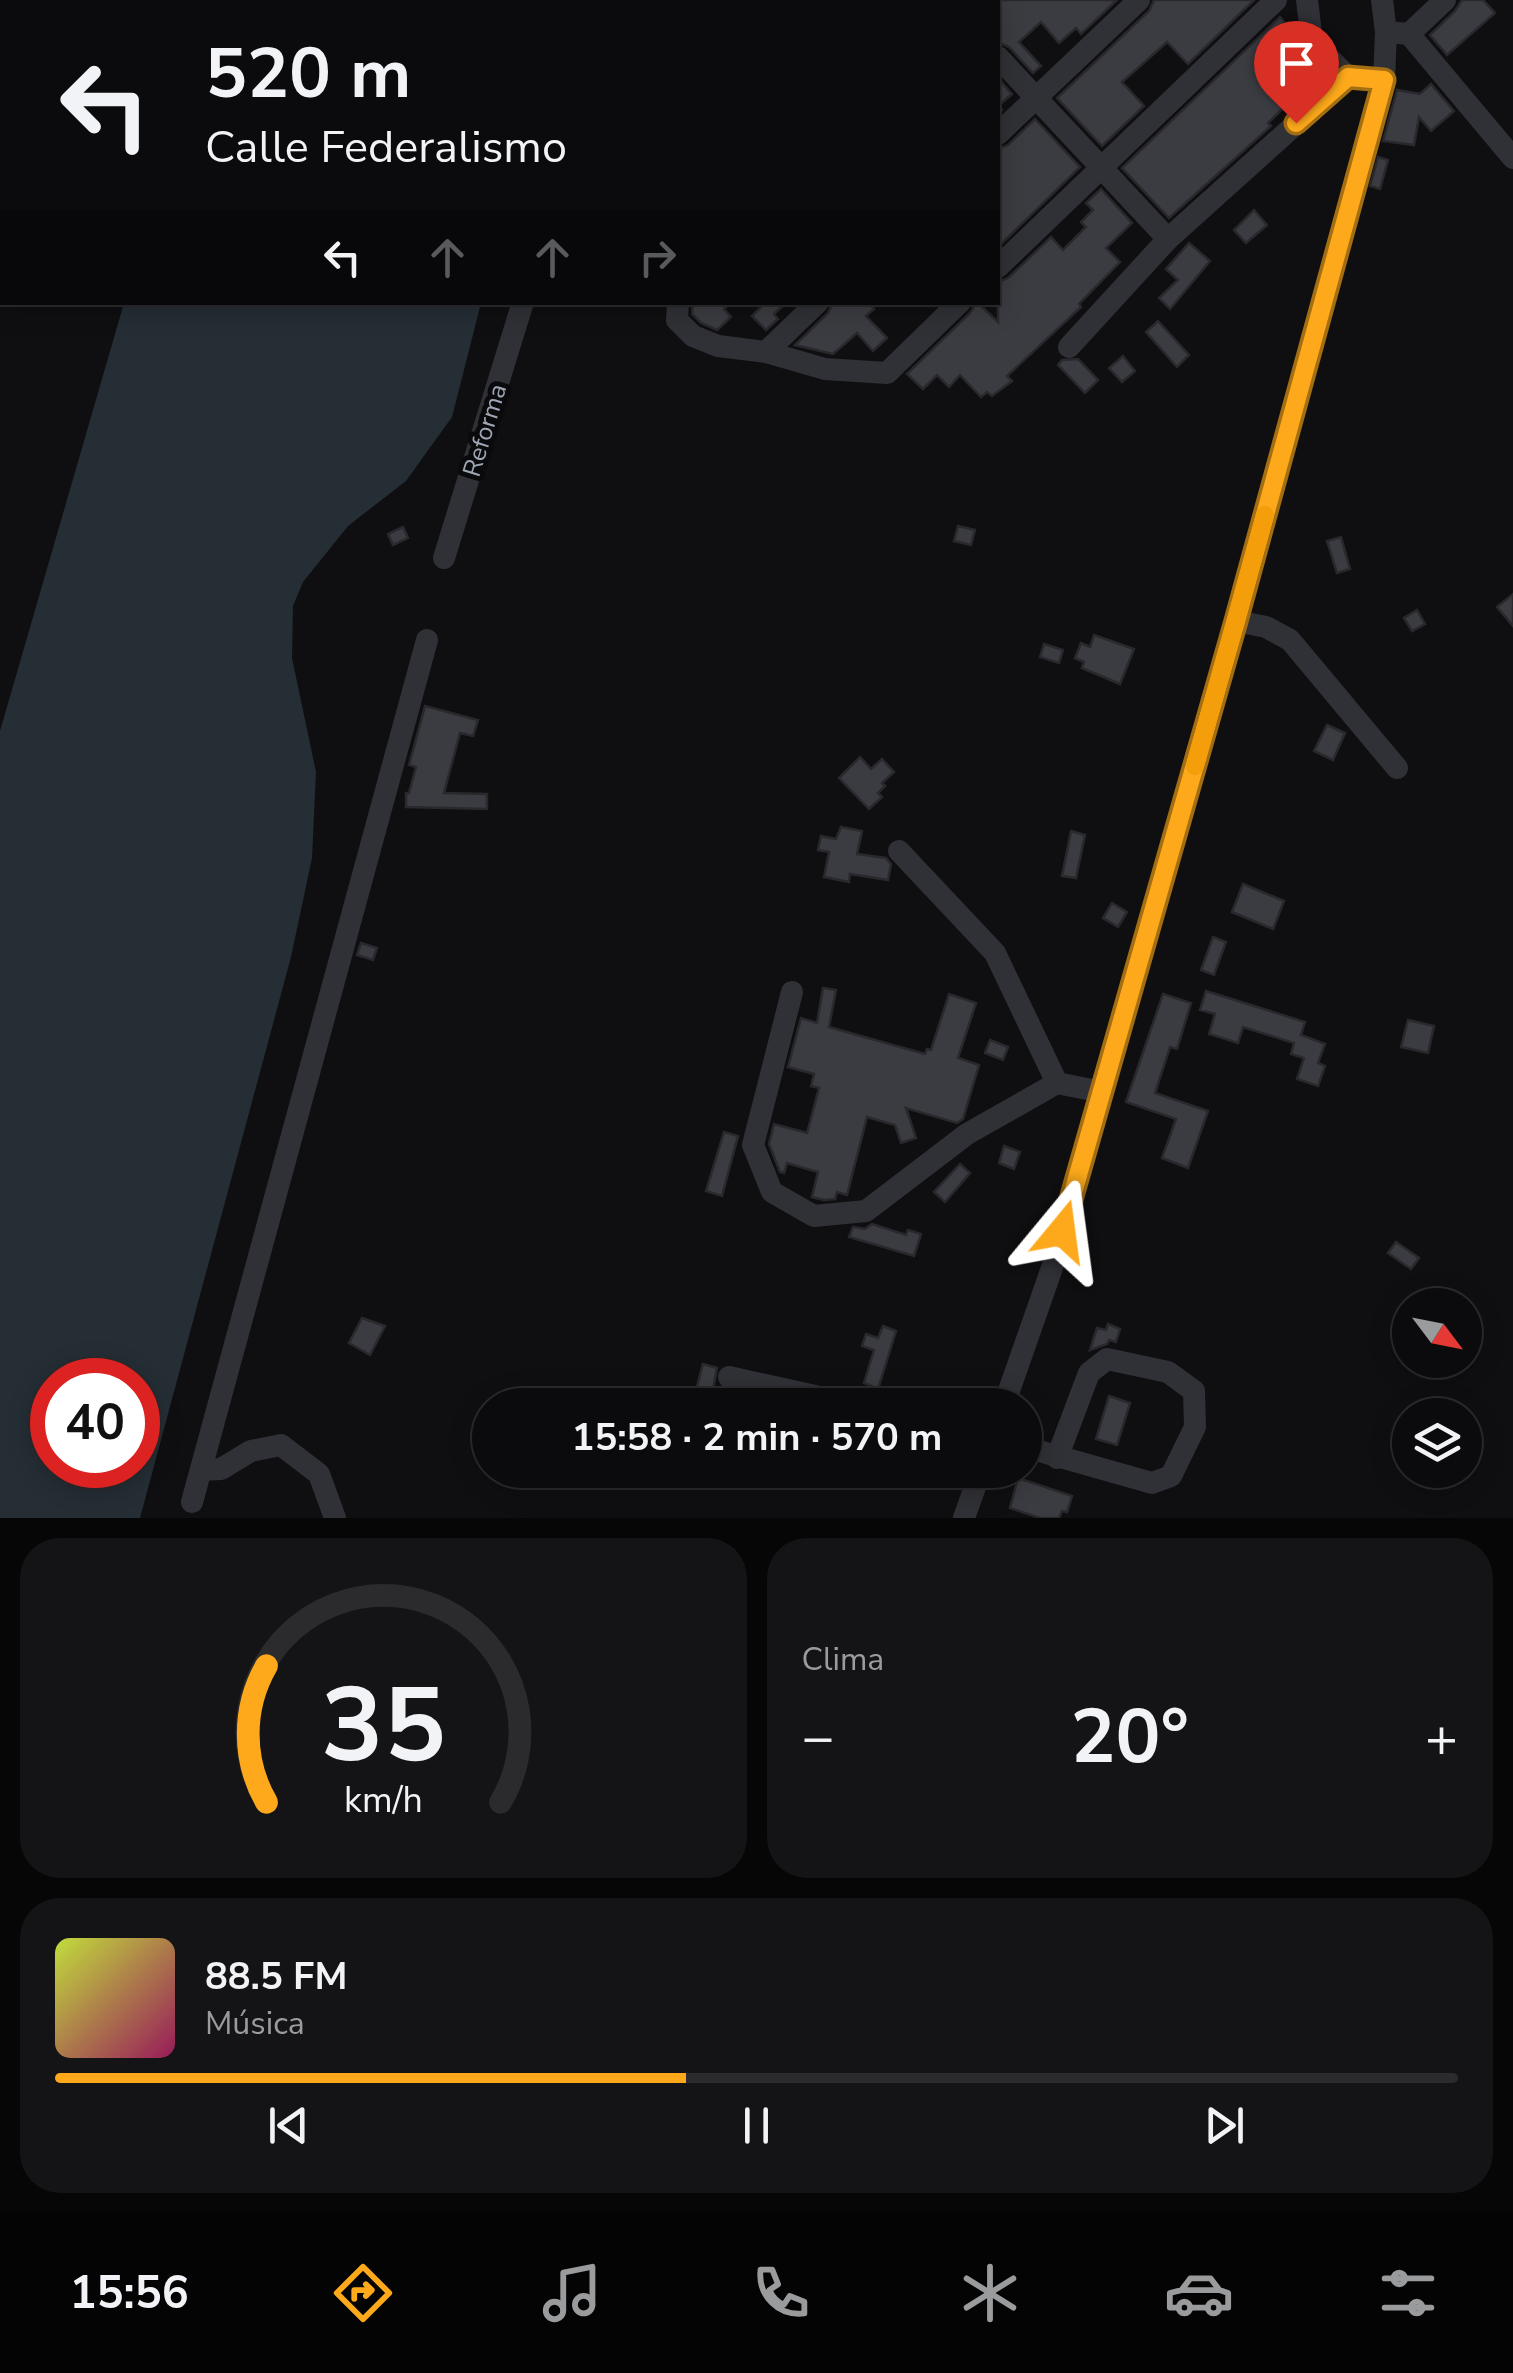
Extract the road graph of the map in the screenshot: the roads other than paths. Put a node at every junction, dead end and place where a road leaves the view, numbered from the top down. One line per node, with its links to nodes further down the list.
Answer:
1 (1139, 0): 10 (street)
2 (1276, 0): 13 (street)
3 (1307, 0): 8 (street)
4 (1382, 0): 6 (street)
5 (1445, 0): 6 (street)
6 (1397, 33): 9 (street); 12 (street)
7 (1000, 59): 10 (street)
8 (1348, 77): 9 (street); 14 (street)
9 (1384, 80): 23 (street)
10 (1036, 98): 11 (street); 13 (street)
11 (1000, 132)
12 (1513, 158)
13 (1101, 167): 14 (street); 15 (street)
14 (1168, 239): 20 (street)
15 (1000, 265)
16 (522, 305): 22 (street, Reforma)
17 (678, 305): 21 (street)
18 (815, 305): 21 (street)
19 (957, 305): 21 (street)
20 (1069, 347)
21 (766, 352)
22 (444, 558)
23 (1236, 621): 25 (street); 29 (street)
24 (427, 640): 35 (street)
25 (1397, 768)
26 (899, 851): 28 (street)
27 (792, 992): 28 (street)
28 (1058, 1082): 29 (street)
29 (1102, 1092): 32 (street)
30 (729, 1376): 31 (street)
31 (782, 1388)
32 (1010, 1388)
33 (1042, 1453): 34 (street)
34 (1057, 1458): 34 (street)
35 (201, 1470): 37 (street); 38 (street)
36 (975, 1488): 39 (street)
37 (192, 1502)
38 (336, 1518)
39 (964, 1518)

